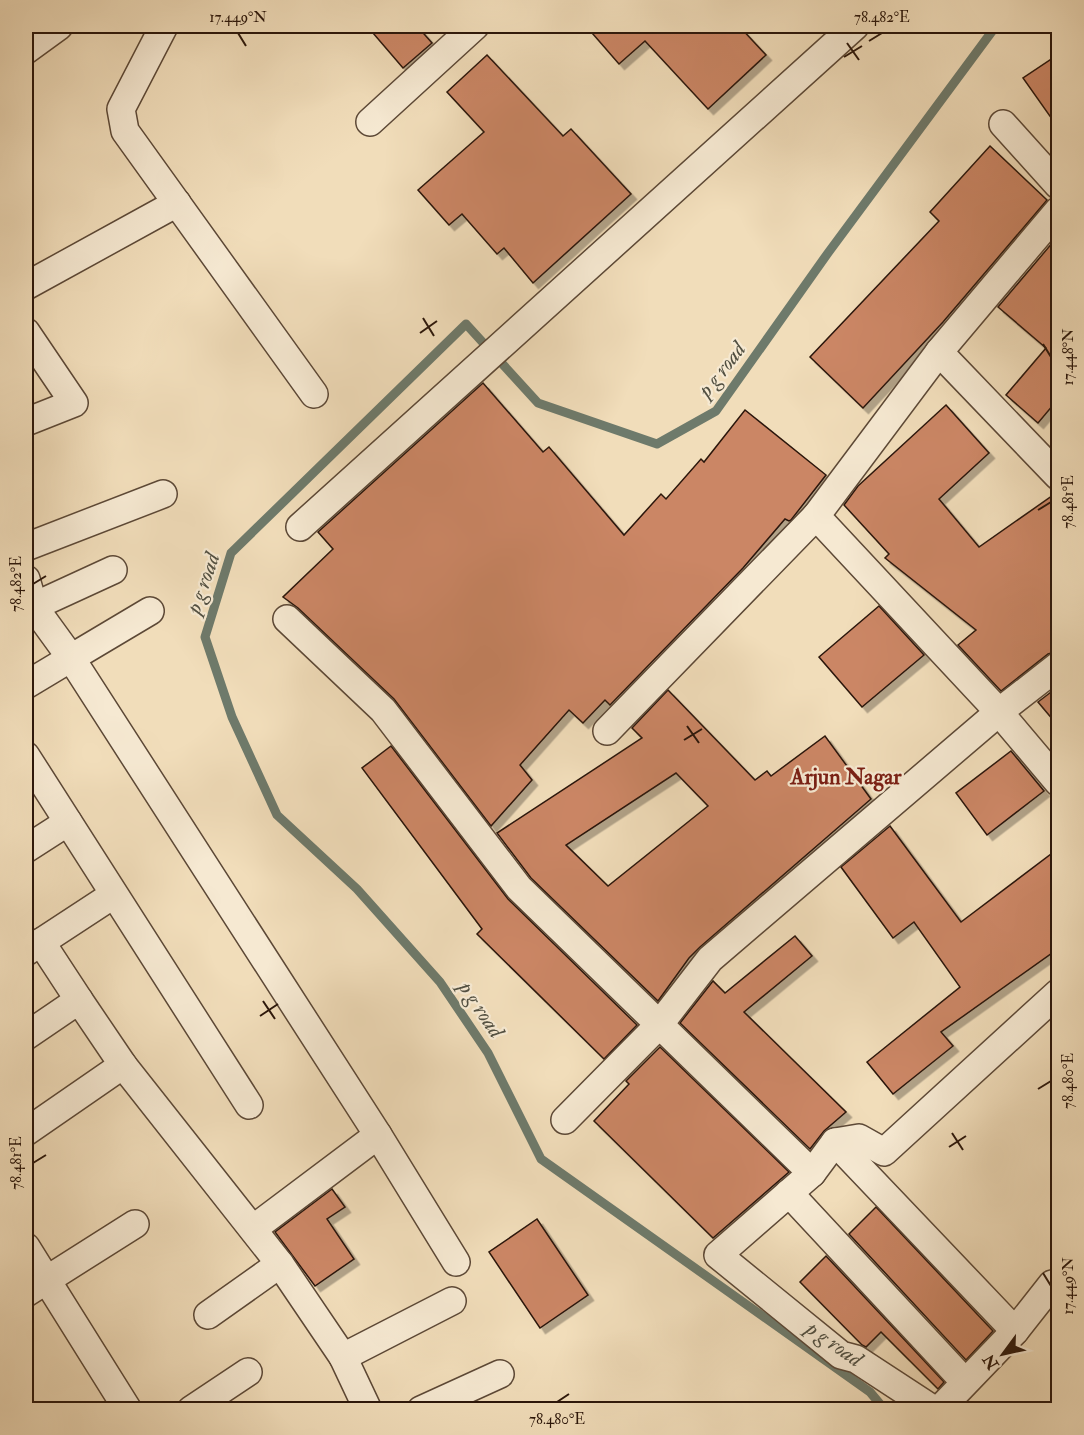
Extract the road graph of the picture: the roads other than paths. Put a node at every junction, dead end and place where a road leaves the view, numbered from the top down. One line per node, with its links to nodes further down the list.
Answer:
1 (164, 26): 7 (street)
2 (475, 26): 4 (street)
3 (855, 26): 17 (street)
4 (370, 122)
5 (1003, 124): 6 (street)
6 (1059, 185)
7 (177, 203): 9 (street); 12 (street)
8 (1059, 212): 11 (street)
9 (26, 286)
10 (26, 332): 13 (street)
11 (939, 352): 14 (street); 16 (street)
12 (314, 394)
13 (26, 422)
14 (1059, 476)
15 (163, 494): 18 (street)
16 (816, 516): 27 (street); 28 (street)
17 (300, 527)
18 (26, 547)
19 (113, 570): 21 (street)
20 (26, 579): 21 (street)
21 (30, 608): 24 (street)
22 (150, 611): 24 (street)
23 (287, 619): 37 (street)
24 (70, 658): 26 (street); 43 (street)
25 (1059, 666): 27 (street)
26 (26, 685)
27 (999, 712): 30 (street); 37 (street)
28 (607, 731)
29 (26, 756): 31 (street)
30 (1059, 782)
31 (68, 822): 32 (street); 33 (street)
32 (26, 849)
33 (113, 894): 34 (street); 40 (street)
34 (33, 947): 36 (street)
35 (1059, 993): 44 (street)
36 (80, 1000): 38 (street); 39 (street)
37 (659, 1025): 41 (street); 45 (street)
38 (26, 1036)
39 (123, 1065): 42 (street); 48 (street)
40 (249, 1105)
41 (565, 1120)
42 (26, 1132)
43 (378, 1135): 48 (street); 50 (street)
44 (835, 1142): 45 (street); 56 (street)
45 (812, 1173): 46 (street)
46 (789, 1193): 60 (street); 65 (street)
47 (135, 1224): 53 (street)
48 (253, 1229): 51 (street)
49 (26, 1247): 53 (street)
50 (456, 1262)
51 (280, 1264): 55 (street); 57 (street)
52 (1059, 1283): 56 (street)
53 (36, 1286): 61 (street)
54 (453, 1301): 57 (street)
55 (207, 1315)
56 (1015, 1331): 60 (street)
57 (343, 1357): 63 (street)
58 (248, 1372): 62 (street)
59 (500, 1374): 64 (street)
60 (964, 1381): 65 (street)
61 (128, 1410)
62 (191, 1410)
63 (368, 1410)
64 (421, 1410)
65 (937, 1410)

